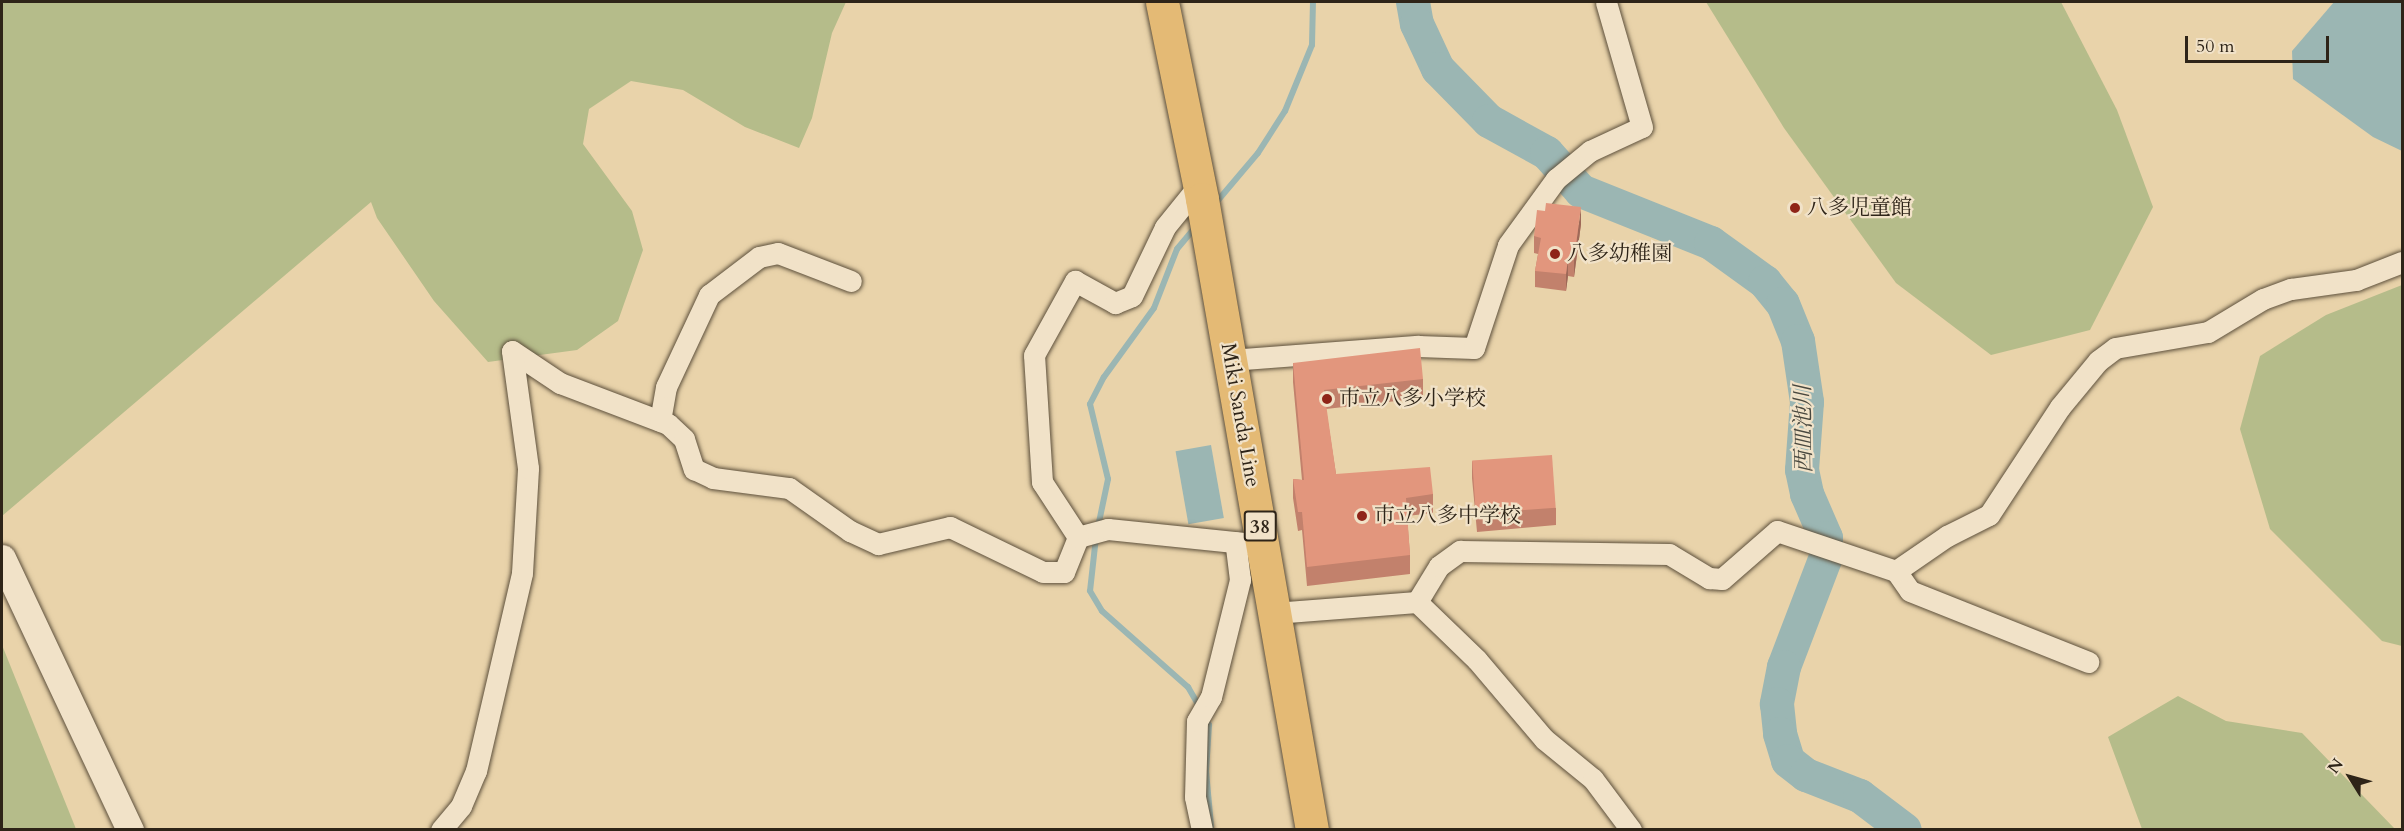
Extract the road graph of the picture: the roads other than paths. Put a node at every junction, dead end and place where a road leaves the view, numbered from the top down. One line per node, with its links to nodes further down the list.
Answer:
1 (1162, 2): 3 (main road, Miki Sanda Line / 38)
2 (1606, 2): 6 (street)
3 (1202, 202): 6 (main road, Miki Sanda Line / 38); 8 (street)
4 (2403, 261): 11 (street)
5 (851, 281): 7 (street)
6 (1230, 360): 9 (main road, Miki Sanda Line / 38)
7 (660, 421): 8 (street); 16 (street)
8 (1078, 537): 9 (street)
9 (1249, 544): 13 (main road, Miki Sanda Line / 38); 17 (street)
10 (2, 558): 15 (street)
11 (1896, 571): 12 (street); 14 (street)
12 (1417, 602): 13 (street); 19 (street)
13 (1274, 613): 18 (main road, Miki Sanda Line / 38)
14 (2088, 662)
15 (130, 830)
16 (441, 830)
17 (1203, 830)
18 (1312, 830)
19 (1631, 830)

